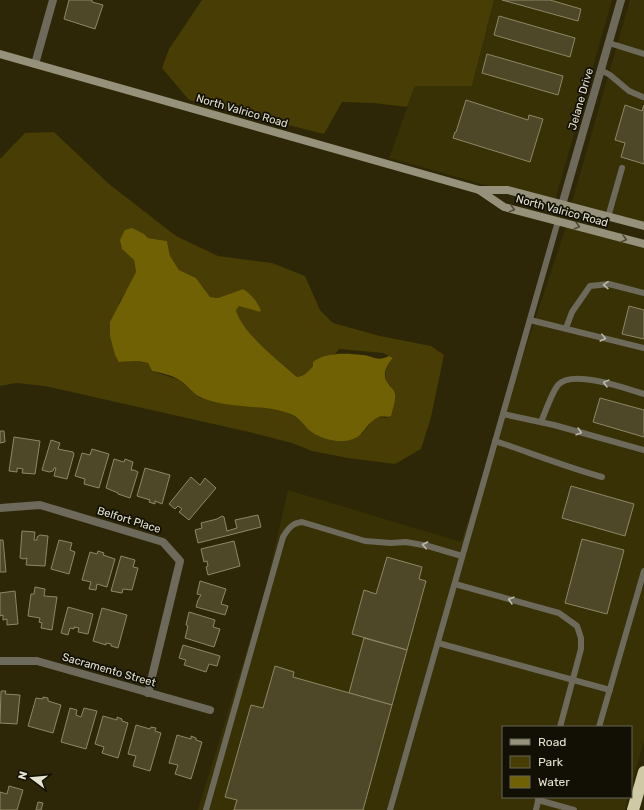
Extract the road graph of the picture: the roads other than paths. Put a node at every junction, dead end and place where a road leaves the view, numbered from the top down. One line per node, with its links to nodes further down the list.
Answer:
1 (53, 0): 6 (street)
2 (621, 0): 3 (street, Jelane Drive)
3 (609, 43): 5 (lane); 7 (street, Jelane Drive)
4 (0, 54): 6 (street, North Valrico Road)
5 (644, 54)
6 (35, 64): 10 (street, North Valrico Road)
7 (601, 70): 8 (lane); 11 (street, Jelane Drive)
8 (643, 97)
9 (622, 168): 12 (lane)
10 (478, 190): 11 (street, North Valrico Road); 13 (street, North Valrico Road, one-way to 13)
11 (562, 205): 12 (street, North Valrico Road)
12 (608, 217): 14 (street, North Valrico Road)
13 (558, 221): 15 (street, North Valrico Road, one-way to 15); 17 (lane)
14 (644, 226)
15 (644, 244)
16 (644, 293): 18 (lane, one-way to 18)
17 (530, 320): 18 (lane); 21 (lane)
18 (566, 328): 19 (lane, one-way to 19)
19 (644, 348)
20 (644, 394): 22 (lane, one-way to 22)
21 (503, 414): 22 (lane); 23 (lane)
22 (541, 422): 24 (lane, one-way to 24)
23 (495, 441): 25 (lane); 27 (lane)
24 (644, 450)
25 (602, 477)
26 (0, 508): 34 (street, Belfort Place)
27 (462, 556): 29 (lane); 40 (lane, one-way to 40)
28 (644, 571): 33 (lane)
29 (455, 584): 30 (lane); 32 (lane, one-way to 29)
30 (438, 642): 32 (lane); 41 (lane)
31 (0, 661): 34 (street, Sacramento Street)
32 (573, 680): 33 (lane); 36 (lane)
33 (610, 690): 37 (lane)
34 (148, 693): 35 (street, Sacramento Street)
35 (210, 710)
36 (560, 726)
37 (599, 726)
38 (644, 772): 44 (highway)
39 (539, 799): 42 (lane); 43 (lane)
40 (206, 810)
41 (390, 810)
42 (536, 810)
43 (574, 810)
44 (633, 810)

